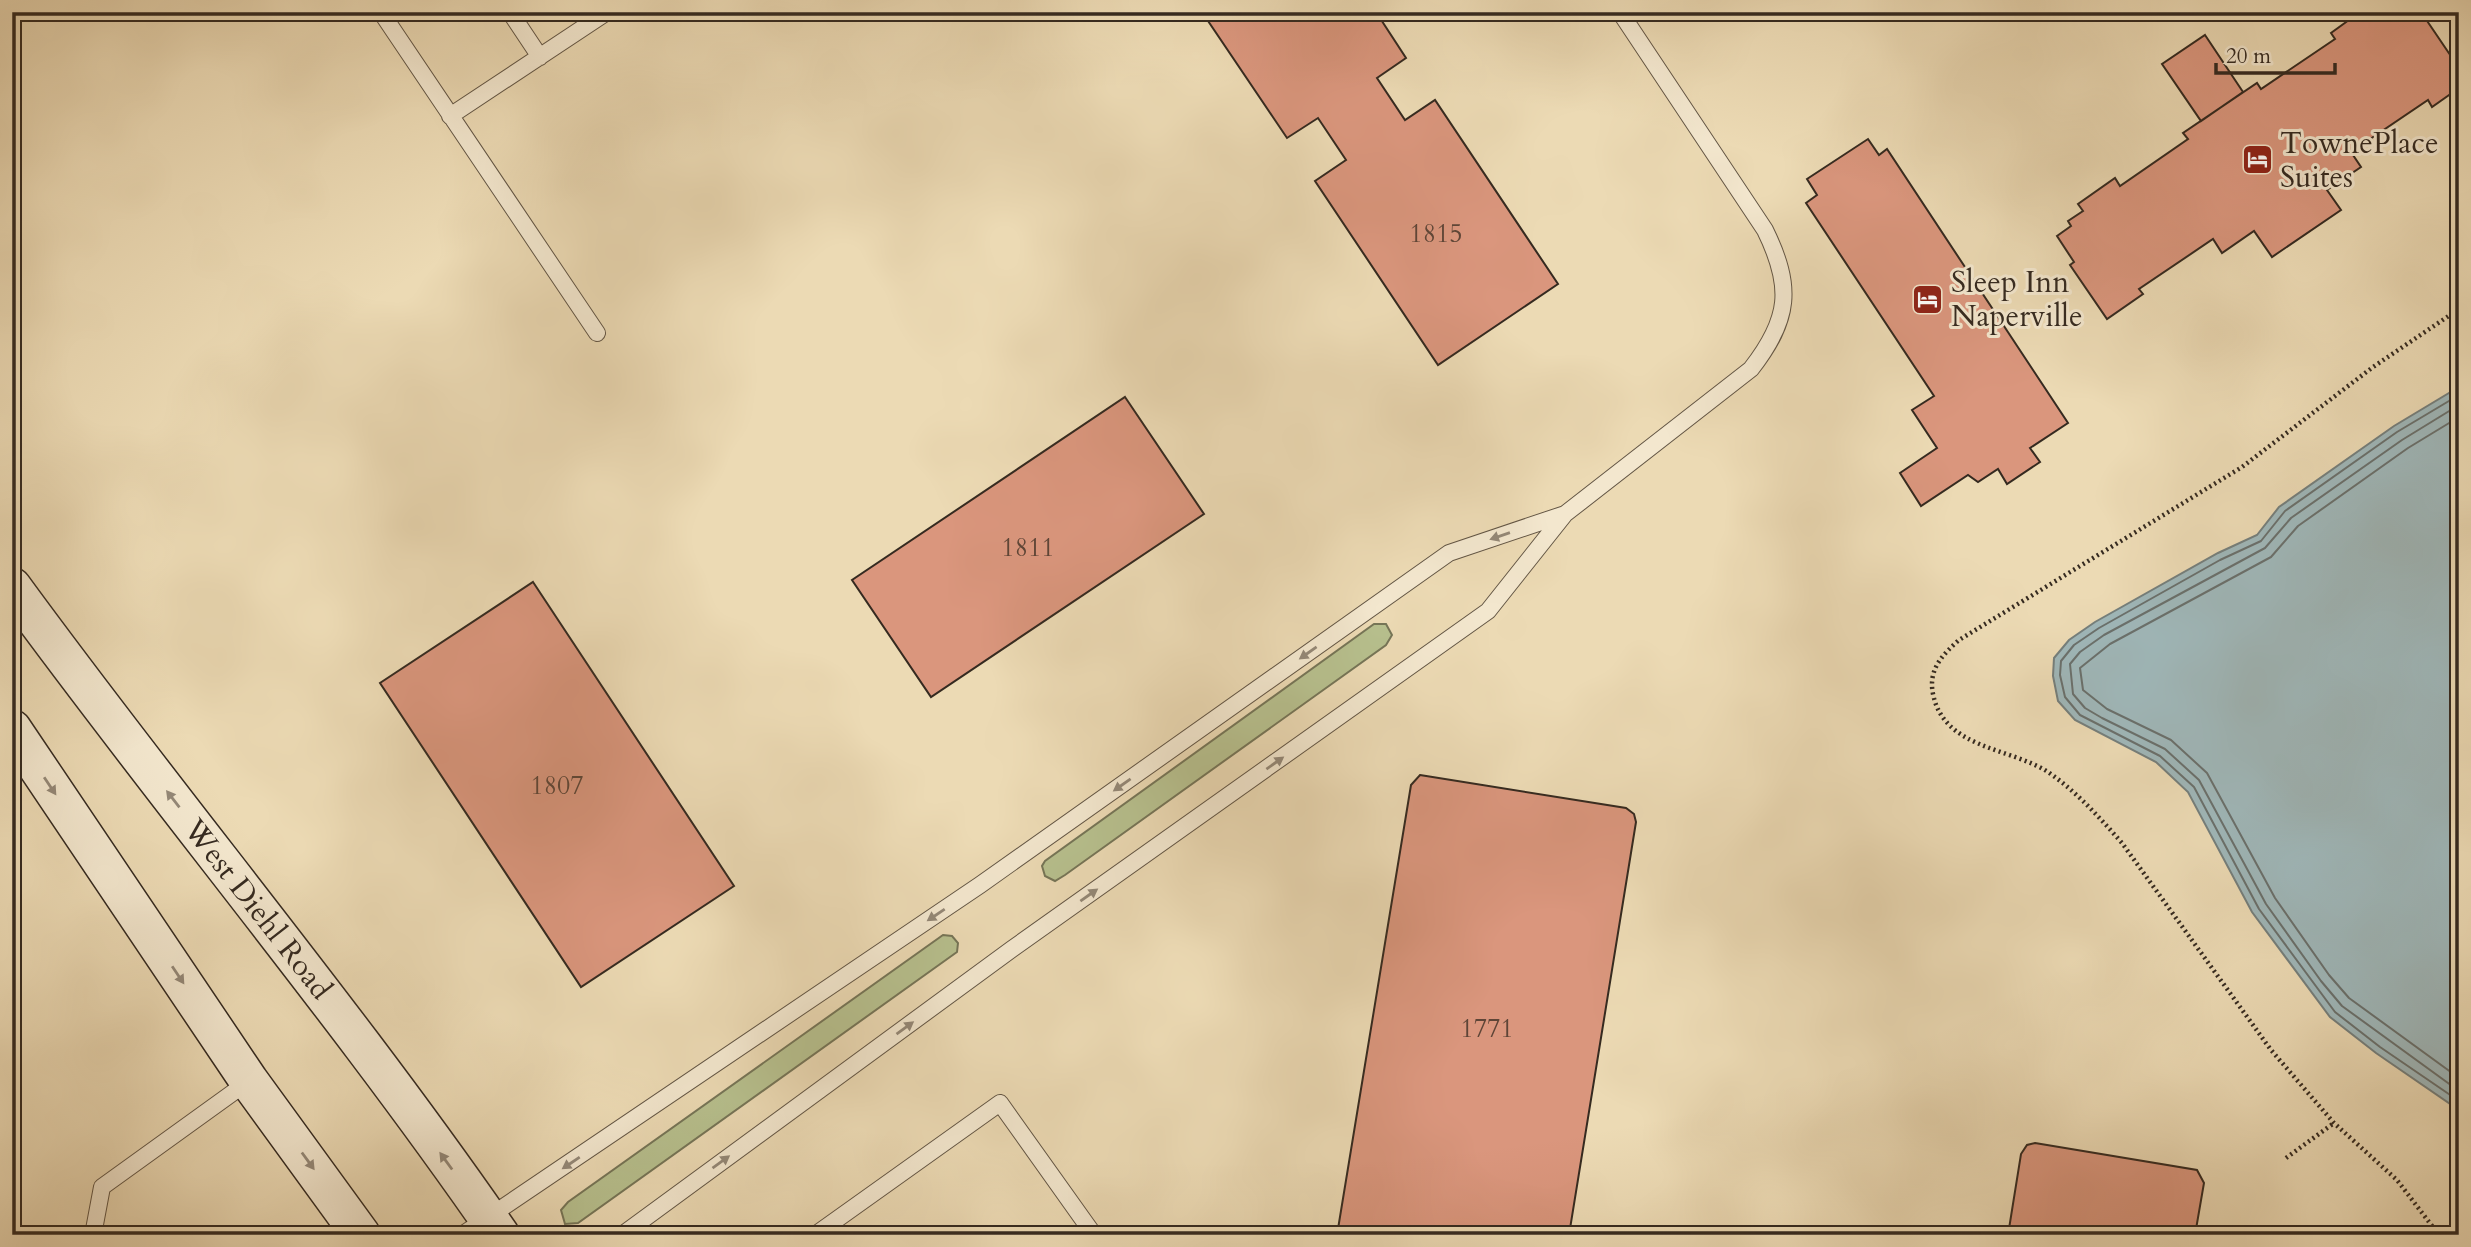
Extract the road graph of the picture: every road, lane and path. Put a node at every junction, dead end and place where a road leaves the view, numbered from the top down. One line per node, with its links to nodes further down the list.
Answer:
1 (381, 12): 6 (lane)
2 (510, 12): 5 (lane)
3 (607, 12): 5 (lane)
4 (1620, 12): 9 (lane)
5 (540, 57): 6 (lane)
6 (450, 116): 8 (lane)
7 (2459, 309): 13 (path)
8 (597, 333)
9 (1565, 514): 15 (lane, one-way to 15); 18 (lane, one-way to 9)
10 (12, 587): 15 (street, West Diehl Road, one-way to 10)
11 (12, 729): 12 (street, one-way to 12)
12 (249, 1081): 16 (lane); 17 (street, one-way to 17)
13 (2334, 1123): 14 (path); 21 (path)
14 (2286, 1158)
15 (483, 1228)
16 (93, 1235)
17 (361, 1235)
18 (622, 1235)
19 (815, 1235): 20 (lane)
20 (1094, 1235)
21 (2439, 1235)

